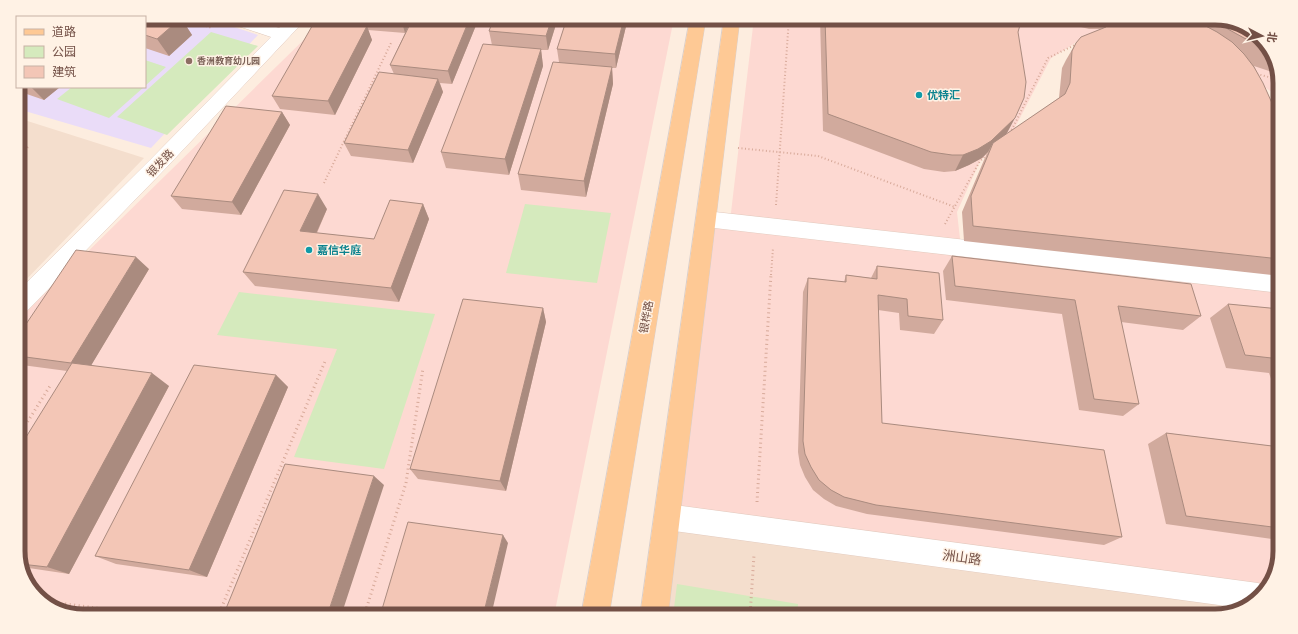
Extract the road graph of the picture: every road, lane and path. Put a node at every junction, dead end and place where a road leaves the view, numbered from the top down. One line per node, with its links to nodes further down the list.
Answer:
1 (253, 25): 6 (street)
2 (292, 25): 6 (street, 银发路)
3 (697, 25): 35 (main road, 银桦路)
4 (731, 25): 14 (main road)
5 (788, 25): 16 (path)
6 (282, 35): 23 (street, 银发路)
7 (1081, 42): 13 (path)
8 (391, 43): 17 (path)
9 (1251, 71): 10 (path)
10 (1257, 74): 11 (path); 12 (path)
11 (1273, 78)
12 (1260, 81)
13 (1010, 134)
14 (716, 146): 16 (path); 19 (main road)
15 (992, 150): 18 (path)
16 (779, 152): 18 (path); 20 (path)
17 (324, 183)
18 (955, 207): 21 (path)
19 (706, 219): 20 (street); 28 (main road)
20 (774, 227): 21 (street); 29 (path)
21 (933, 245): 22 (street)
22 (1273, 283)
23 (25, 298)
24 (326, 359): 33 (path)
25 (423, 368): 34 (path)
26 (50, 386): 27 (path)
27 (25, 426)
28 (667, 517): 29 (street, 洲山路); 36 (main road)
29 (756, 529): 30 (street, 洲山路); 37 (path)
30 (1251, 596)
31 (62, 605): 32 (path)
32 (104, 609)
33 (221, 609)
34 (366, 609)
35 (596, 609)
36 (655, 609)
37 (750, 609)

